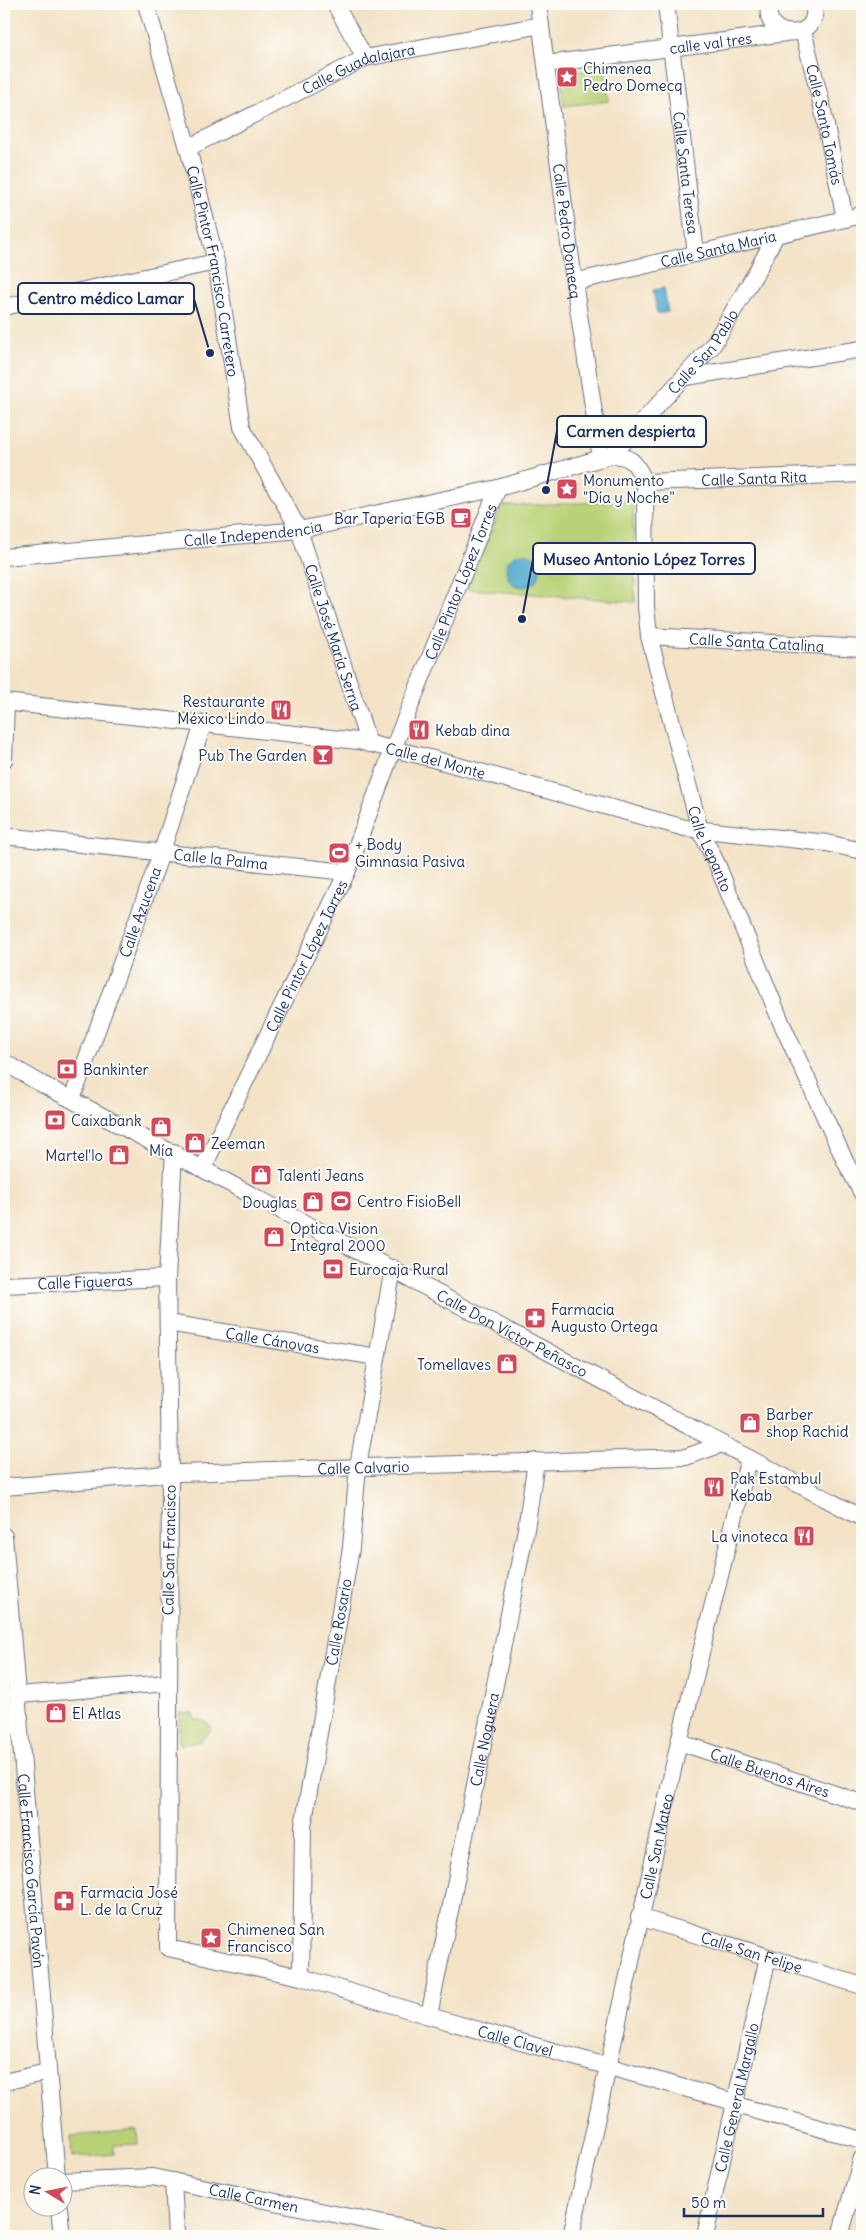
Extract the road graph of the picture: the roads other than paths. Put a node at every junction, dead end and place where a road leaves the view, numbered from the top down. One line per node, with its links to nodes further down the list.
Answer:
1 (146, 4): 13 (street, Calle Pintor Francisco Carretero)
2 (335, 4): 11 (street)
3 (538, 4): 7 (street, Calle Pedro Domecq)
4 (666, 4): 10 (street, Calle Santa Teresa)
5 (770, 4): 9 (street)
6 (813, 4): 8 (street)
7 (541, 25): 11 (street, Calle Guadalajara); 12 (street, Calle Pedro Domecq)
8 (803, 31): 9 (street, calle val tres); 15 (street, Calle Santo Tomás)
9 (786, 33): 10 (street, calle val tres)
10 (672, 48): 12 (street, calle val tres); 17 (street, Calle Santa Teresa)
11 (365, 58): 13 (street, Calle Guadalajara)
12 (546, 64): 19 (street, Calle Pedro Domecq)
13 (188, 148): 18 (street, Calle Pintor Francisco Carretero)
14 (862, 215): 15 (street, Calle Santa María)
15 (845, 218): 16 (street, Calle Santa María)
16 (776, 235): 17 (street, Calle Santa María); 22 (street, Calle San Pablo)
17 (696, 254): 19 (street, Calle Santa María)
18 (216, 262): 20 (street); 27 (street, Calle Pintor Francisco Carretero)
19 (574, 282): 23 (street, Calle Pedro Domecq)
20 (4, 307)
21 (862, 349): 22 (street)
22 (686, 377): 23 (street, Calle San Pablo)
23 (607, 457): 25 (street); 26 (street, Calle Independencia)
24 (862, 474): 25 (street, Calle Santa Rita)
25 (645, 482): 29 (street, Calle Lepanto)
26 (498, 488): 27 (street, Calle Independencia); 34 (street, Calle Pintor López Torres)
27 (299, 530): 28 (street, Calle Independencia); 33 (street, Calle José María Serna)
28 (4, 557)
29 (649, 636): 30 (street, Calle Santa Catalina); 36 (street, Calle Lepanto)
30 (862, 648)
31 (5, 702): 32 (street, Calle del Monte); 35 (street)
32 (203, 724): 33 (street, Calle del Monte); 38 (street, Calle Azucena)
33 (369, 744): 34 (street, Calle del Monte)
34 (393, 749): 36 (street, Calle del Monte); 40 (street, Calle Pintor López Torres)
35 (4, 760)
36 (700, 830): 39 (street, Calle del Monte); 44 (street, Calle Lepanto)
37 (4, 836): 38 (street, Calle la Palma)
38 (162, 851): 40 (street, Calle la Palma); 42 (street, Calle Azucena)
39 (862, 851)
40 (347, 872): 45 (street, Calle Pintor López Torres)
41 (4, 1062): 42 (street, Calle Don Víctor Peñasco)
42 (72, 1099): 43 (street, Calle Don Víctor Peñasco)
43 (174, 1152): 45 (street, Calle Don Víctor Peñasco); 48 (street, Calle San Francisco)
44 (854, 1163): 46 (street, Calle Lepanto)
45 (203, 1168): 47 (street, Calle Don Víctor Peñasco)
46 (862, 1193)
47 (393, 1268): 51 (street, Calle Rosario); 52 (street, Calle Don Víctor Peñasco)
48 (167, 1278): 49 (street, Calle Figueras); 50 (street, Calle San Francisco)
49 (4, 1286)
50 (168, 1323): 51 (street, Calle Cánovas); 56 (street, Calle San Francisco)
51 (377, 1357): 55 (street, Calle Rosario)
52 (722, 1444): 53 (street, Calle Don Víctor Peñasco); 54 (street, Calle Calvario)
53 (749, 1458): 58 (street, Calle Don Víctor Peñasco); 63 (street, Calle San Mateo)
54 (536, 1461): 55 (street, Calle Calvario); 70 (street, Calle Noguera)
55 (358, 1466): 56 (street, Calle Calvario); 68 (street, Calle Rosario)
56 (170, 1473): 57 (street, Calle Calvario); 60 (street, Calle San Francisco)
57 (4, 1487)
58 (862, 1518)
59 (4, 1536): 61 (street, Calle Francisco García Pavón)
60 (168, 1683): 61 (street); 66 (street, Calle San Francisco)
61 (18, 1695): 62 (street, Calle Francisco García Pavón)
62 (12, 1718): 72 (street, Calle Francisco García Pavón)
63 (679, 1742): 64 (street, Calle Buenos Aires); 65 (street, Calle San Mateo)
64 (862, 1803)
65 (639, 1917): 67 (street, Calle San Felipe); 71 (street, Calle San Mateo)
66 (168, 1948): 68 (street, Calle Clavel)
67 (768, 1957): 69 (street, Calle San Felipe); 74 (street, Calle General Margallo)
68 (301, 1977): 70 (street, Calle Clavel)
69 (862, 1986)
70 (430, 2016): 71 (street, Calle Clavel)
71 (609, 2066): 74 (street, Calle Clavel); 84 (street, Calle San Mateo)
72 (47, 2072): 73 (street); 77 (street, Calle Francisco García Pavón)
73 (4, 2082)
74 (736, 2105): 75 (street, Calle Clavel); 85 (street, Calle General Margallo)
75 (862, 2140)
76 (862, 2158): 86 (street)
77 (56, 2168)
78 (72, 2181): 79 (street, Calle Carmen)
79 (173, 2181): 82 (street); 83 (street, Calle Carmen)
80 (60, 2218): 81 (street)
81 (62, 2236)
82 (176, 2236)
83 (443, 2236)
84 (571, 2236)
85 (705, 2236)
86 (840, 2236)

